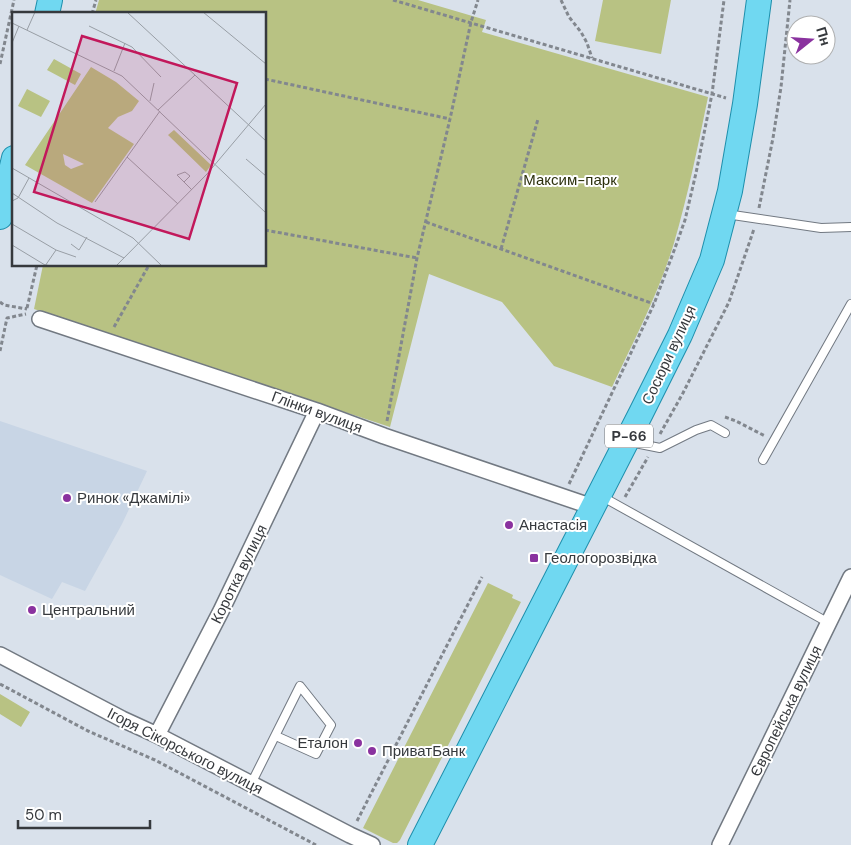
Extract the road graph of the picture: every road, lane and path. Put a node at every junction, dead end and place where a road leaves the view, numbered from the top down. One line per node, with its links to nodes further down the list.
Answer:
1 (14, 0): 9 (path)
2 (394, 0): 7 (path)
3 (478, 0): 7 (path)
4 (561, 0): 8 (path)
5 (724, 0): 11 (path)
6 (759, 0): 12 (main road, Сосюри вулиця / Р-66)
7 (471, 22): 8 (path); 14 (path)
8 (592, 58): 11 (path)
9 (0, 64)
10 (266, 79): 14 (path)
11 (712, 94): 12 (path); 26 (path)
12 (745, 104): 16 (main road, Сосюри вулиця / Р-66)
13 (538, 119): 21 (path)
14 (450, 120): 18 (path)
15 (12, 166): 17 (main road)
16 (724, 214): 19 (lane); 35 (main road, Сосюри вулиця / Р-66)
17 (0, 217)
18 (426, 222): 21 (path); 22 (path)
19 (851, 227)
20 (266, 230): 22 (path)
21 (501, 249): 26 (path)
22 (417, 258): 34 (path)
23 (37, 266): 28 (path)
24 (148, 266): 30 (path)
25 (0, 302): 28 (path)
26 (654, 304): 37 (path)
27 (851, 304): 36 (lane)
28 (27, 309): 31 (path)
29 (40, 319): 30 (street, Глінки вулиця)
30 (106, 341): 32 (street, Глінки вулиця)
31 (0, 351)
32 (317, 411): 34 (street, Глінки вулиця); 44 (street, Коротка вулиця)
33 (725, 433): 35 (lane)
34 (384, 436): 37 (street, Глінки вулиця)
35 (627, 441): 38 (main road, Сосюри вулиця / Р-66)
36 (764, 460)
37 (562, 497): 38 (street, Глінки вулиця)
38 (596, 501): 41 (lane); 50 (main road, Сосюри вулиця / Р-66)
39 (482, 577): 47 (path)
40 (851, 577): 41 (street, Європейська вулиця)
41 (829, 622): 51 (street, Європейська вулиця)
42 (0, 654): 44 (street, Ігоря Сікорського вулиця)
43 (0, 684): 48 (path)
44 (156, 735): 46 (street, Ігоря Сікорського вулиця)
45 (276, 736): 45 (lane); 46 (lane)
46 (251, 784): 47 (street, Ігоря Сікорського вулиця)
47 (350, 835): 49 (street, Ігоря Сікорського вулиця)
48 (316, 845)
49 (372, 845)
50 (420, 845)
51 (720, 845)

